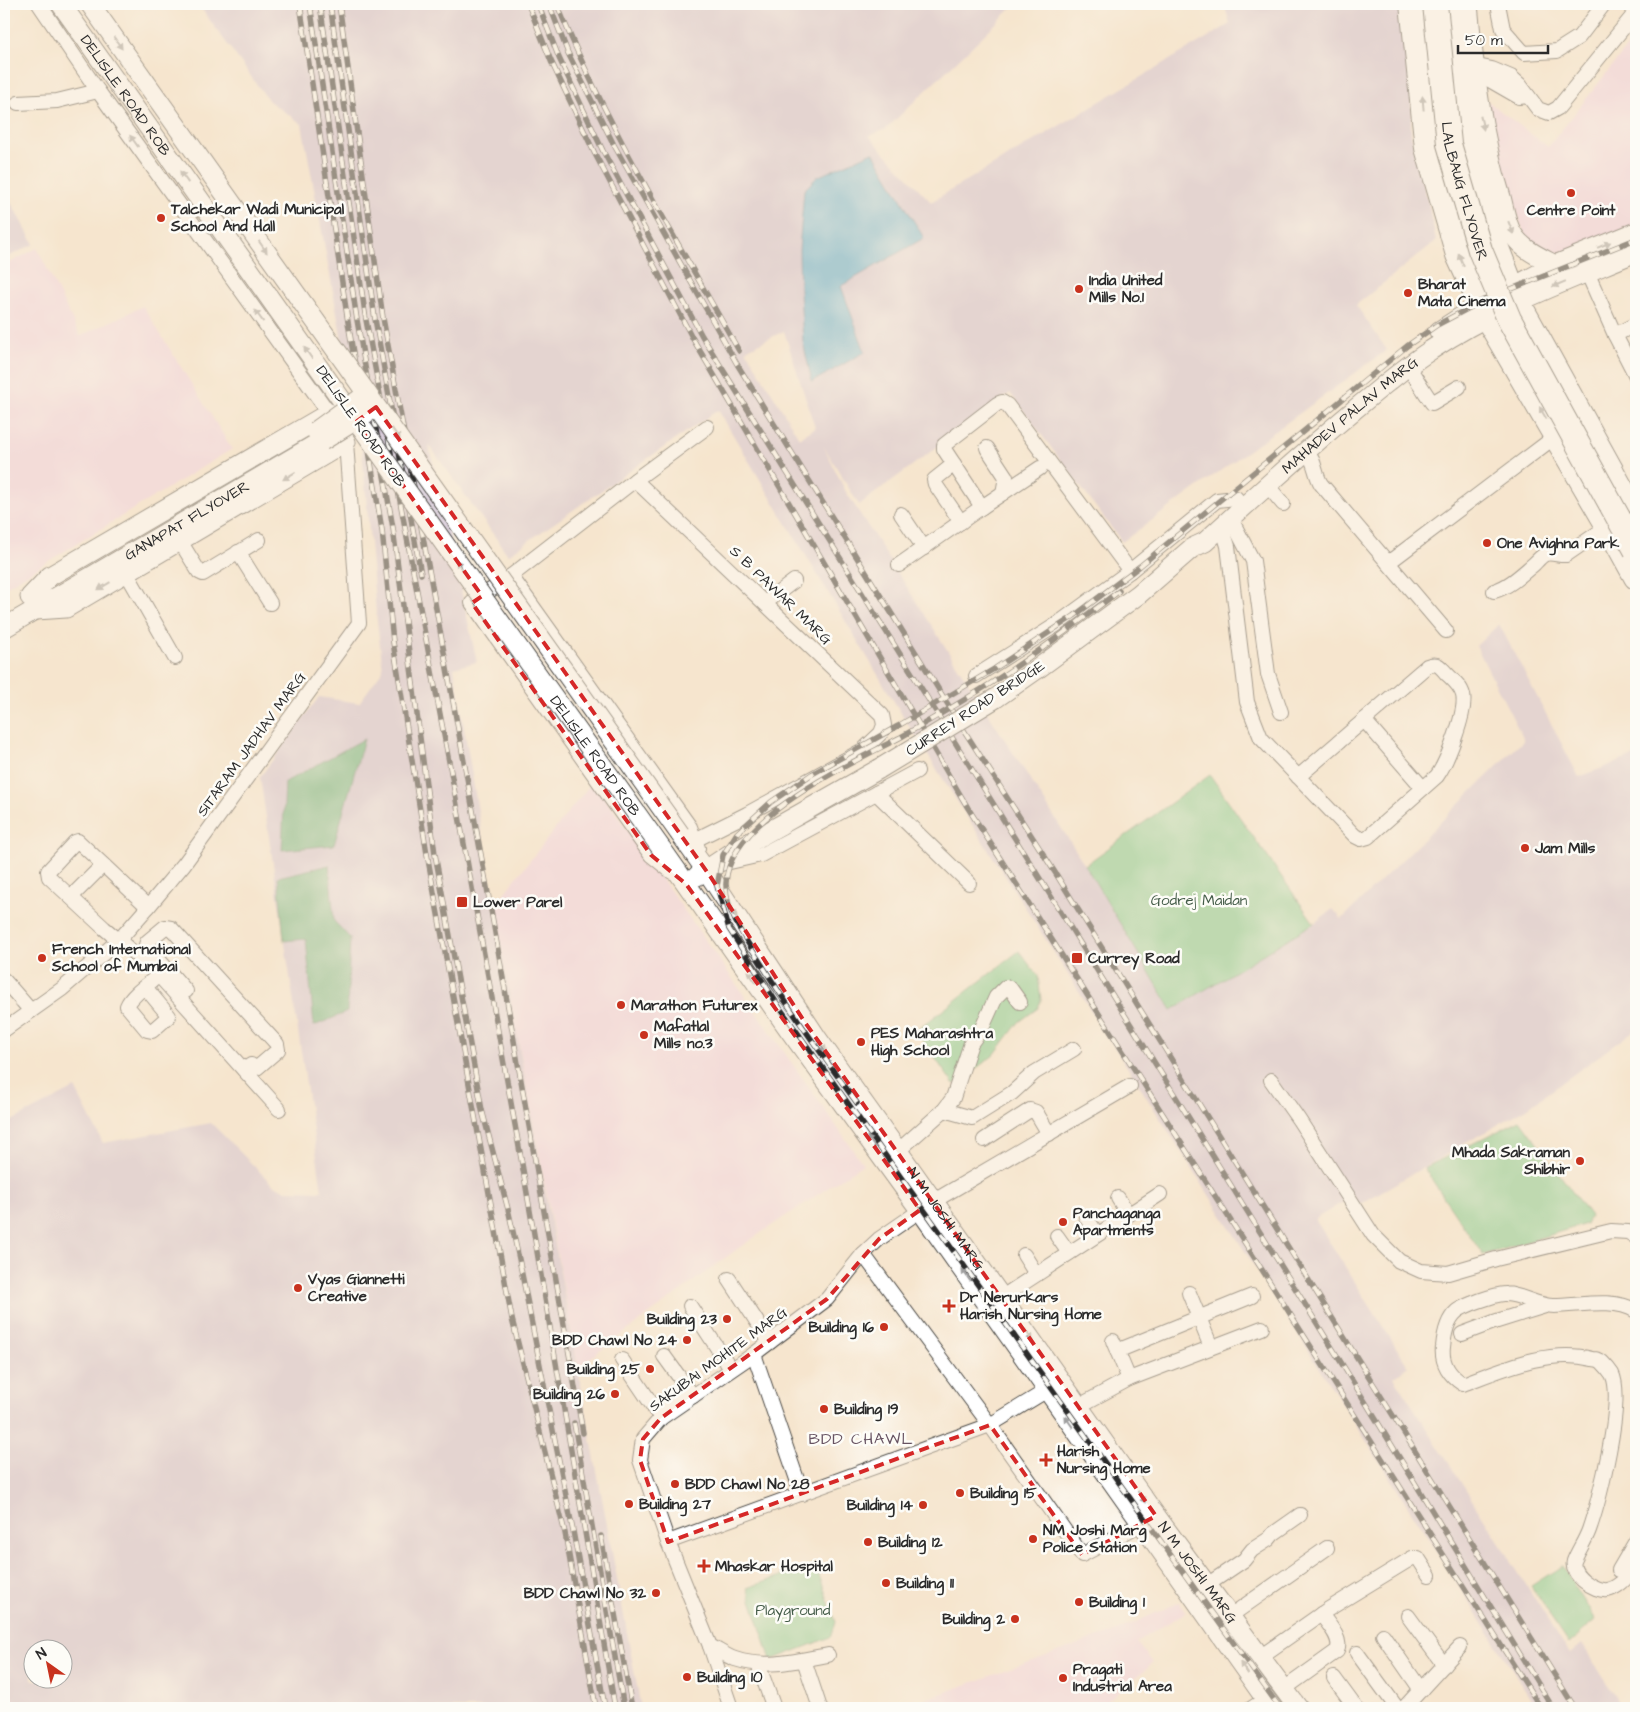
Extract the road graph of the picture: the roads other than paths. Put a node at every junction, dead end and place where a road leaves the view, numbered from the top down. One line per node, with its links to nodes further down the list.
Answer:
1 (39, 4): 13 (street)
2 (61, 4): 28 (main road, DELISLE ROAD ROB, one-way to 2)
3 (90, 4): 26 (main road, DELISLE ROAD ROB, one-way to 26, bridge)
4 (1412, 4): 20 (highway, one-way to 4)
5 (1435, 4): 51 (highway, LALBAUG FLYOVER, bridge)
6 (1441, 4): 47 (highway, LALBAUG FLYOVER)
7 (1451, 4): 12 (highway)
8 (1468, 4): 12 (main road)
9 (1498, 4): 10 (street)
10 (1602, 5)
11 (1636, 12): 12 (street)
12 (1466, 68): 17 (main road, one-way to 17); 19 (highway)
13 (98, 91): 14 (street); 27 (street, one-way to 13)
14 (18, 103)
15 (1636, 232): 18 (main road, one-way to 15)
16 (1636, 252): 18 (main road)
17 (1555, 264): 18 (main road); 19 (main road)
18 (1583, 264): 19 (main road, one-way to 19); 22 (street)
19 (1515, 294): 20 (main road); 42 (highway)
20 (1484, 311): 23 (main road, MAHADEV PALAV MARG); 30 (highway, one-way to 20); 39 (main road)
21 (1636, 324): 22 (street)
22 (1615, 334): 24 (street)
23 (1408, 366): 25 (street); 33 (main road, MAHADEV PALAV MARG)
24 (1634, 366)
25 (1459, 387)
26 (372, 400): 28 (main road, GANAPAT FLYOVER, bridge); 74 (main road, DELISLE ROAD ROB, one-way to 74, bridge)
27 (328, 413): 31 (main road); 63 (main road)
28 (352, 414): 63 (main road, GANAPAT FLYOVER, bridge); 78 (main road, DELISLE ROAD ROB, one-way to 28, bridge)
29 (707, 427): 36 (street)
30 (1556, 436): 46 (highway); 53 (street)
31 (346, 442): 49 (main road, one-way to 49); 80 (street, SITARAM JADHAV MARG)
32 (987, 448): 38 (street)
33 (1306, 451): 37 (main road, MAHADEV PALAV MARG); 53 (street)
34 (954, 464): 41 (street); 44 (street); 55 (street)
35 (1040, 468): 38 (street)
36 (636, 480): 57 (street); 62 (street, S B PAWAR MARG)
37 (1268, 486): 40 (street); 45 (main road, MAHADEV PALAV MARG)
38 (1002, 493): 41 (street)
39 (1236, 498): 45 (main road); 55 (street)
40 (1283, 504)
41 (982, 507): 44 (street)
42 (1635, 508)
43 (900, 514): 50 (street)
44 (961, 522): 50 (street)
45 (1220, 525): 68 (street); 71 (street); 76 (main road, CURREY ROAD BRIDGE, bridge)
46 (1608, 526): 58 (highway); 60 (street)
47 (1636, 536)
48 (258, 540): 52 (street)
49 (180, 541): 52 (street); 56 (main road)
50 (924, 548): 54 (street)
51 (1636, 550)
52 (238, 552): 61 (street)
53 (1388, 563): 65 (street)
54 (899, 565)
55 (1130, 571): 67 (street)
56 (126, 572): 63 (main road, one-way to 63); 66 (street)
57 (511, 576): 74 (street); 78 (street)
58 (1636, 577)
59 (794, 581): 62 (street)
60 (1494, 591)
61 (270, 603)
62 (765, 603): 74 (street, S B PAWAR MARG)
63 (30, 604): 64 (main road)
64 (4, 628)
65 (1446, 631)
66 (175, 658)
67 (976, 676)
68 (1281, 712)
69 (1364, 720): 71 (street); 72 (street); 72 (street)
70 (917, 771): 73 (street)
71 (1298, 777): 72 (street)
72 (1423, 788)
73 (876, 793): 76 (street); 77 (street)
74 (688, 837): 76 (main road, DELISLE ROAD ROB)
75 (103, 865): 79 (street); 79 (street); 80 (street)
76 (709, 868): 78 (main road); 96 (main road, N M JOSHI MARG, one-way to 96)
77 (970, 883)
78 (686, 884): 99 (main road, N M JOSHI MARG, one-way to 78)
79 (71, 897): 81 (street)
80 (148, 907): 81 (street, SITARAM JADHAV MARG)
81 (120, 940): 82 (street); 86 (street, SITARAM JADHAV MARG)
82 (158, 969): 84 (street); 89 (street); 89 (street)
83 (4, 980): 86 (street)
84 (145, 987)
85 (1020, 1002): 93 (street)
86 (33, 1009): 87 (street, SITARAM JADHAV MARG)
87 (4, 1030)
88 (1074, 1049): 93 (street)
89 (248, 1068): 92 (street)
90 (1271, 1080): 104 (street)
91 (1130, 1086): 94 (street, SAKUBAI MOHITE MARG)
92 (279, 1109)
93 (944, 1110): 96 (street)
94 (1049, 1134): 95 (street); 99 (street, SAKUBAI MOHITE MARG)
95 (984, 1140)
96 (898, 1151): 99 (main road, N M JOSHI MARG)
97 (1160, 1194): 100 (street)
98 (1118, 1198): 100 (street)
99 (927, 1206): 106 (street, SAKUBAI MOHITE MARG); 112 (main road, N M JOSHI MARG); 126 (main road, N M JOSHI MARG, one-way to 99)
100 (1128, 1214): 102 (street)
101 (1086, 1217): 102 (street)
102 (1097, 1234): 105 (street)
103 (1057, 1236): 105 (street)
104 (1636, 1236)
105 (1069, 1253): 108 (street)
106 (863, 1254): 119 (street, SAKUBAI MOHITE MARG); 130 (street)
107 (1024, 1255): 108 (street)
108 (1036, 1274): 112 (street)
109 (729, 1279): 119 (street)
110 (1189, 1293): 116 (street)
111 (1252, 1296): 116 (street)
112 (1002, 1297): 126 (main road, N M JOSHI MARG, one-way to 126)
113 (690, 1306): 124 (street)
114 (1545, 1306): 115 (street); 118 (street); 137 (street)
115 (1636, 1311)
116 (1199, 1317): 120 (street); 125 (street)
117 (1262, 1328): 120 (street)
118 (1462, 1334)
119 (770, 1342): 121 (street, SAKUBAI MOHITE MARG)
120 (1211, 1347): 125 (street)
121 (754, 1354): 124 (street, SAKUBAI MOHITE MARG); 131 (street)
122 (664, 1356): 127 (street)
123 (622, 1360): 129 (street)
124 (731, 1369): 127 (street, SAKUBAI MOHITE MARG)
125 (1128, 1379): 128 (street)
126 (1054, 1386): 128 (main road, N M JOSHI MARG); 130 (street); 133 (main road, N M JOSHI MARG, one-way to 126)
127 (689, 1392): 129 (street, SAKUBAI MOHITE MARG)
128 (1079, 1406): 133 (main road, N M JOSHI MARG, one-way to 133)
129 (658, 1414): 135 (street, SAKUBAI MOHITE MARG)
130 (990, 1425): 131 (street); 133 (street)
131 (802, 1494): 135 (street)
132 (1300, 1515): 140 (street)
133 (1149, 1520): 140 (main road, N M JOSHI MARG); 156 (main road, N M JOSHI MARG, one-way to 133)
134 (1636, 1541): 138 (street)
135 (668, 1542): 145 (street, SAKUBAI MOHITE MARG)
136 (1327, 1548): 142 (street)
137 (1636, 1568)
138 (1619, 1570)
139 (1429, 1575): 141 (street)
140 (1207, 1585): 142 (main road, N M JOSHI MARG)
141 (1321, 1614): 149 (street); 154 (street)
142 (1230, 1616): 149 (main road, N M JOSHI MARG)
143 (1408, 1616): 152 (street)
144 (1383, 1636): 155 (street)
145 (710, 1646): 151 (street); 157 (street, SAKUBAI MOHITE MARG)
146 (1460, 1647): 152 (street)
147 (1357, 1653): 162 (street)
148 (828, 1655): 150 (street)
149 (1260, 1657): 154 (main road, N M JOSHI MARG)
150 (804, 1660): 151 (street); 159 (street)
151 (758, 1664): 158 (street)
152 (1444, 1665): 155 (street)
153 (1334, 1678): 161 (street)
154 (1284, 1689): 160 (main road, N M JOSHI MARG)
155 (1421, 1690): 163 (street)
156 (1264, 1705)
157 (732, 1708)
158 (774, 1708)
159 (820, 1708)
160 (1298, 1708)
161 (1356, 1708)
162 (1397, 1708)
163 (1404, 1708)

